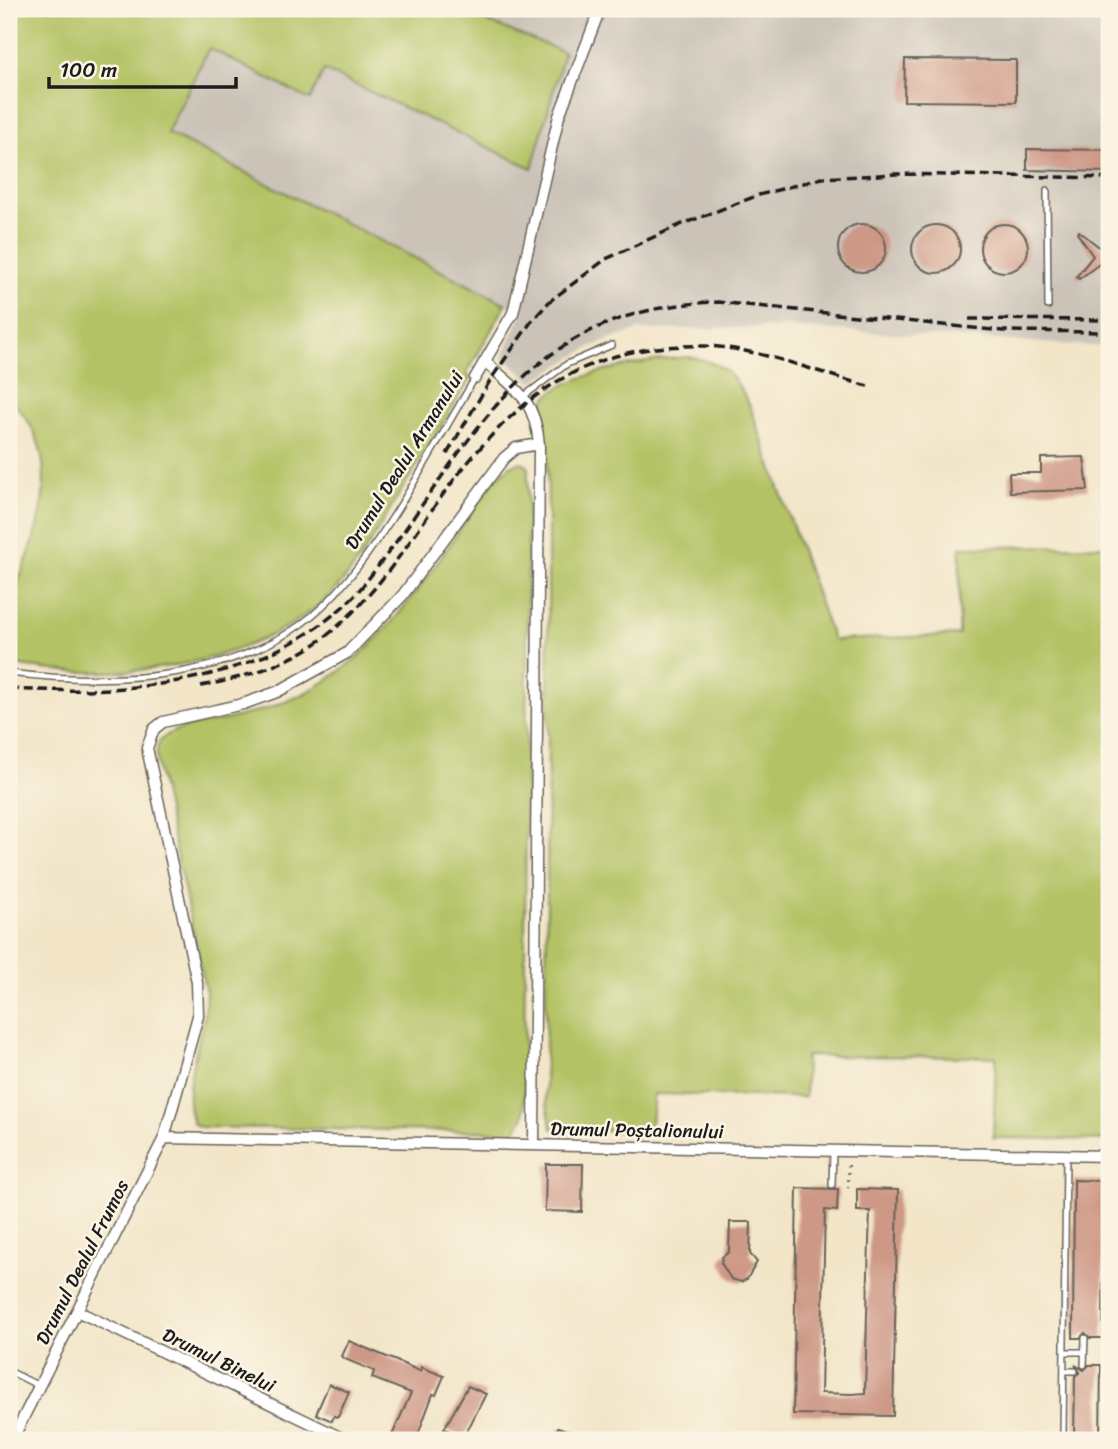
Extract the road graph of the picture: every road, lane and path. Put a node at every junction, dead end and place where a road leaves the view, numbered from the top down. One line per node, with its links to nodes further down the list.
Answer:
1 (600, 9): 5 (street, Drumul Dealul Armanului)
2 (1047, 190): 3 (lane)
3 (1048, 306)
4 (612, 345): 7 (lane)
5 (485, 362): 6 (street, Drumul Dealul Armanului); 7 (street)
6 (475, 378): 9 (lane, Drumul Dealul Armanului)
7 (524, 396): 8 (street)
8 (539, 444): 10 (street, Drumul Dealul Frumos); 11 (street)
9 (9, 673)
10 (164, 1138): 11 (street, Drumul Poștalionului); 18 (street, Drumul Dealul Frumos)
11 (534, 1145): 12 (street, Drumul Poștalionului)
12 (833, 1151): 13 (street, Drumul Poștalionului); 16 (lane)
13 (849, 1151): 14 (street, Drumul Poștalionului); 17 (path)
14 (1066, 1156): 15 (street, Drumul Poștalionului); 19 (lane)
15 (1109, 1156)
16 (832, 1185)
17 (848, 1188)
18 (77, 1311): 28 (street, Drumul Dealul Frumos); 31 (street, Drumul Binelui)
19 (1064, 1330): 20 (lane); 22 (lane)
20 (1073, 1330)
21 (1084, 1338): 23 (lane)
22 (1064, 1352): 23 (lane); 26 (lane)
23 (1084, 1352): 24 (lane)
24 (1084, 1365)
25 (9, 1371): 28 (lane)
26 (1064, 1371): 27 (lane); 29 (lane)
27 (1075, 1371)
28 (39, 1386): 30 (street, Drumul Dealul Frumos)
29 (1063, 1439)
30 (12, 1440)
31 (346, 1440)

